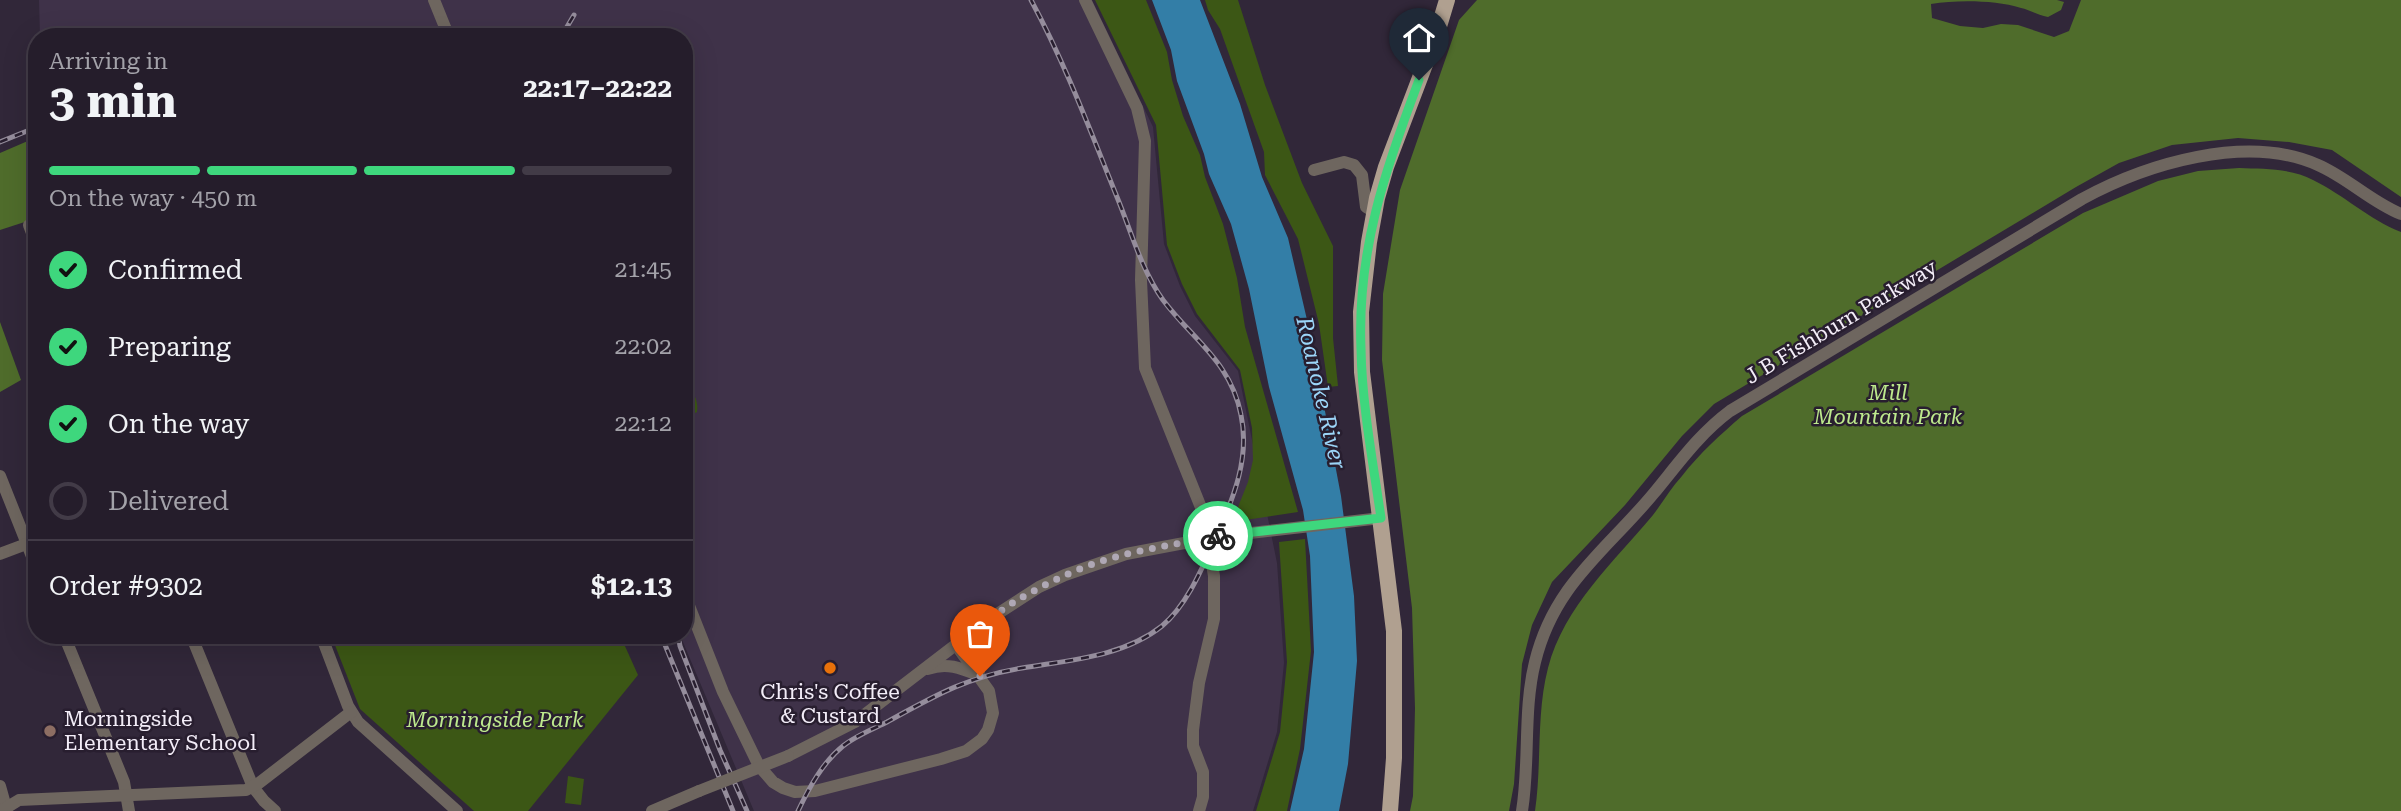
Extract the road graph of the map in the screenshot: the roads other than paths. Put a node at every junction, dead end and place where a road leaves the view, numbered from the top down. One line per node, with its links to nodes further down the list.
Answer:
1 (434, 0): 4 (street)
2 (1085, 0): 11 (street)
3 (1447, 0): 6 (main road)
4 (445, 28)
5 (1314, 170): 6 (street)
6 (1374, 212): 9 (main road)
7 (2401, 214): 33 (street, J B Fishburn Parkway)
8 (0, 476): 10 (street)
9 (1381, 518): 11 (street); 32 (main road)
10 (28, 534)
11 (1208, 538): 15 (street); 31 (street)
12 (28, 544): 13 (street)
13 (0, 554)
14 (693, 616): 21 (street)
15 (988, 620): 19 (street); 21 (street)
16 (68, 644): 25 (street)
17 (195, 644): 24 (street)
18 (325, 644): 22 (street)
19 (956, 645): 20 (street); 21 (street)
20 (915, 675): 21 (street); 30 (street, bridge)
21 (980, 676)
22 (351, 712): 24 (street); 29 (street)
23 (0, 786): 26 (street)
24 (253, 787): 25 (street); 28 (street)
25 (128, 796): 26 (street); 27 (street)
26 (5, 810)
27 (130, 811)
28 (275, 811)
29 (457, 811)
30 (652, 811)
31 (1199, 811)
32 (1390, 811)
33 (1522, 811)

